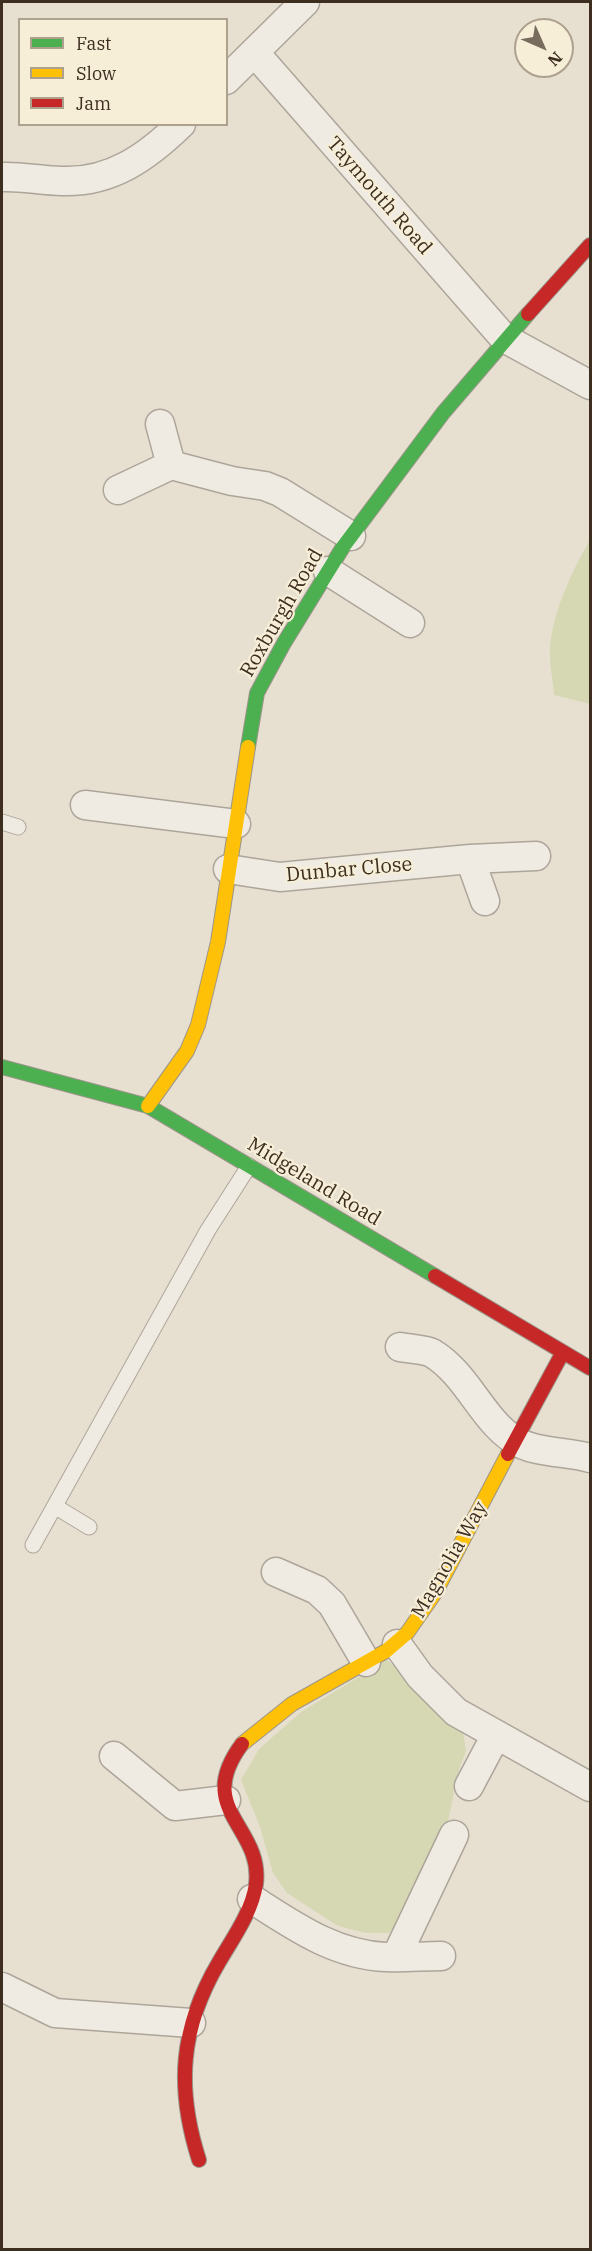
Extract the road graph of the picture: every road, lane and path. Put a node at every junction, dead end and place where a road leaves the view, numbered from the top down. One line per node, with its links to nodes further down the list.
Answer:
1 (305, 2): 2 (street)
2 (255, 53): 3 (street); 7 (street, Taymouth Road)
3 (228, 78)
4 (179, 126): 5 (street)
5 (2, 177)
6 (591, 245): 7 (street, Roxburgh Road)
7 (504, 338): 8 (street); 12 (street, Roxburgh Road)
8 (591, 385)
9 (160, 424): 10 (street)
10 (171, 465): 11 (street); 12 (street)
11 (118, 490)
12 (351, 536): 13 (street, Roxburgh Road)
13 (328, 571): 14 (street); 17 (street, Roxburgh Road)
14 (410, 623)
15 (85, 805): 17 (street)
16 (2, 822): 18 (lane)
17 (236, 824): 21 (street, Roxburgh Road)
18 (18, 827)
19 (536, 856): 20 (street, Dunbar Close)
20 (470, 859): 21 (street, Dunbar Close); 22 (street)
21 (228, 869): 24 (street, Roxburgh Road)
22 (485, 900)
23 (2, 1068): 24 (street, Midgeland Road)
24 (148, 1106): 25 (street, Midgeland Road)
25 (249, 1166): 27 (street, Midgeland Road); 31 (lane)
26 (400, 1347): 29 (street)
27 (563, 1352): 28 (street, Midgeland Road); 29 (street, Magnolia Way)
28 (591, 1368)
29 (516, 1441): 30 (street); 35 (street, Magnolia Way)
30 (591, 1458)
31 (56, 1507): 32 (lane); 33 (lane)
32 (89, 1527)
33 (33, 1545)
34 (276, 1572): 36 (street)
35 (397, 1644): 36 (street, Magnolia Way); 37 (street)
36 (366, 1662): 41 (street, Magnolia Way)
37 (496, 1735): 39 (street); 40 (street)
38 (114, 1756): 41 (street)
39 (469, 1786)
40 (591, 1787)
41 (226, 1800): 43 (street, Magnolia Way)
42 (454, 1835): 45 (street)
43 (252, 1899): 45 (street); 47 (street, Magnolia Way)
44 (441, 1956): 45 (street)
45 (396, 1957)
46 (2, 1987): 47 (street)
47 (191, 2023): 48 (street, Magnolia Way)
48 (199, 2160)

